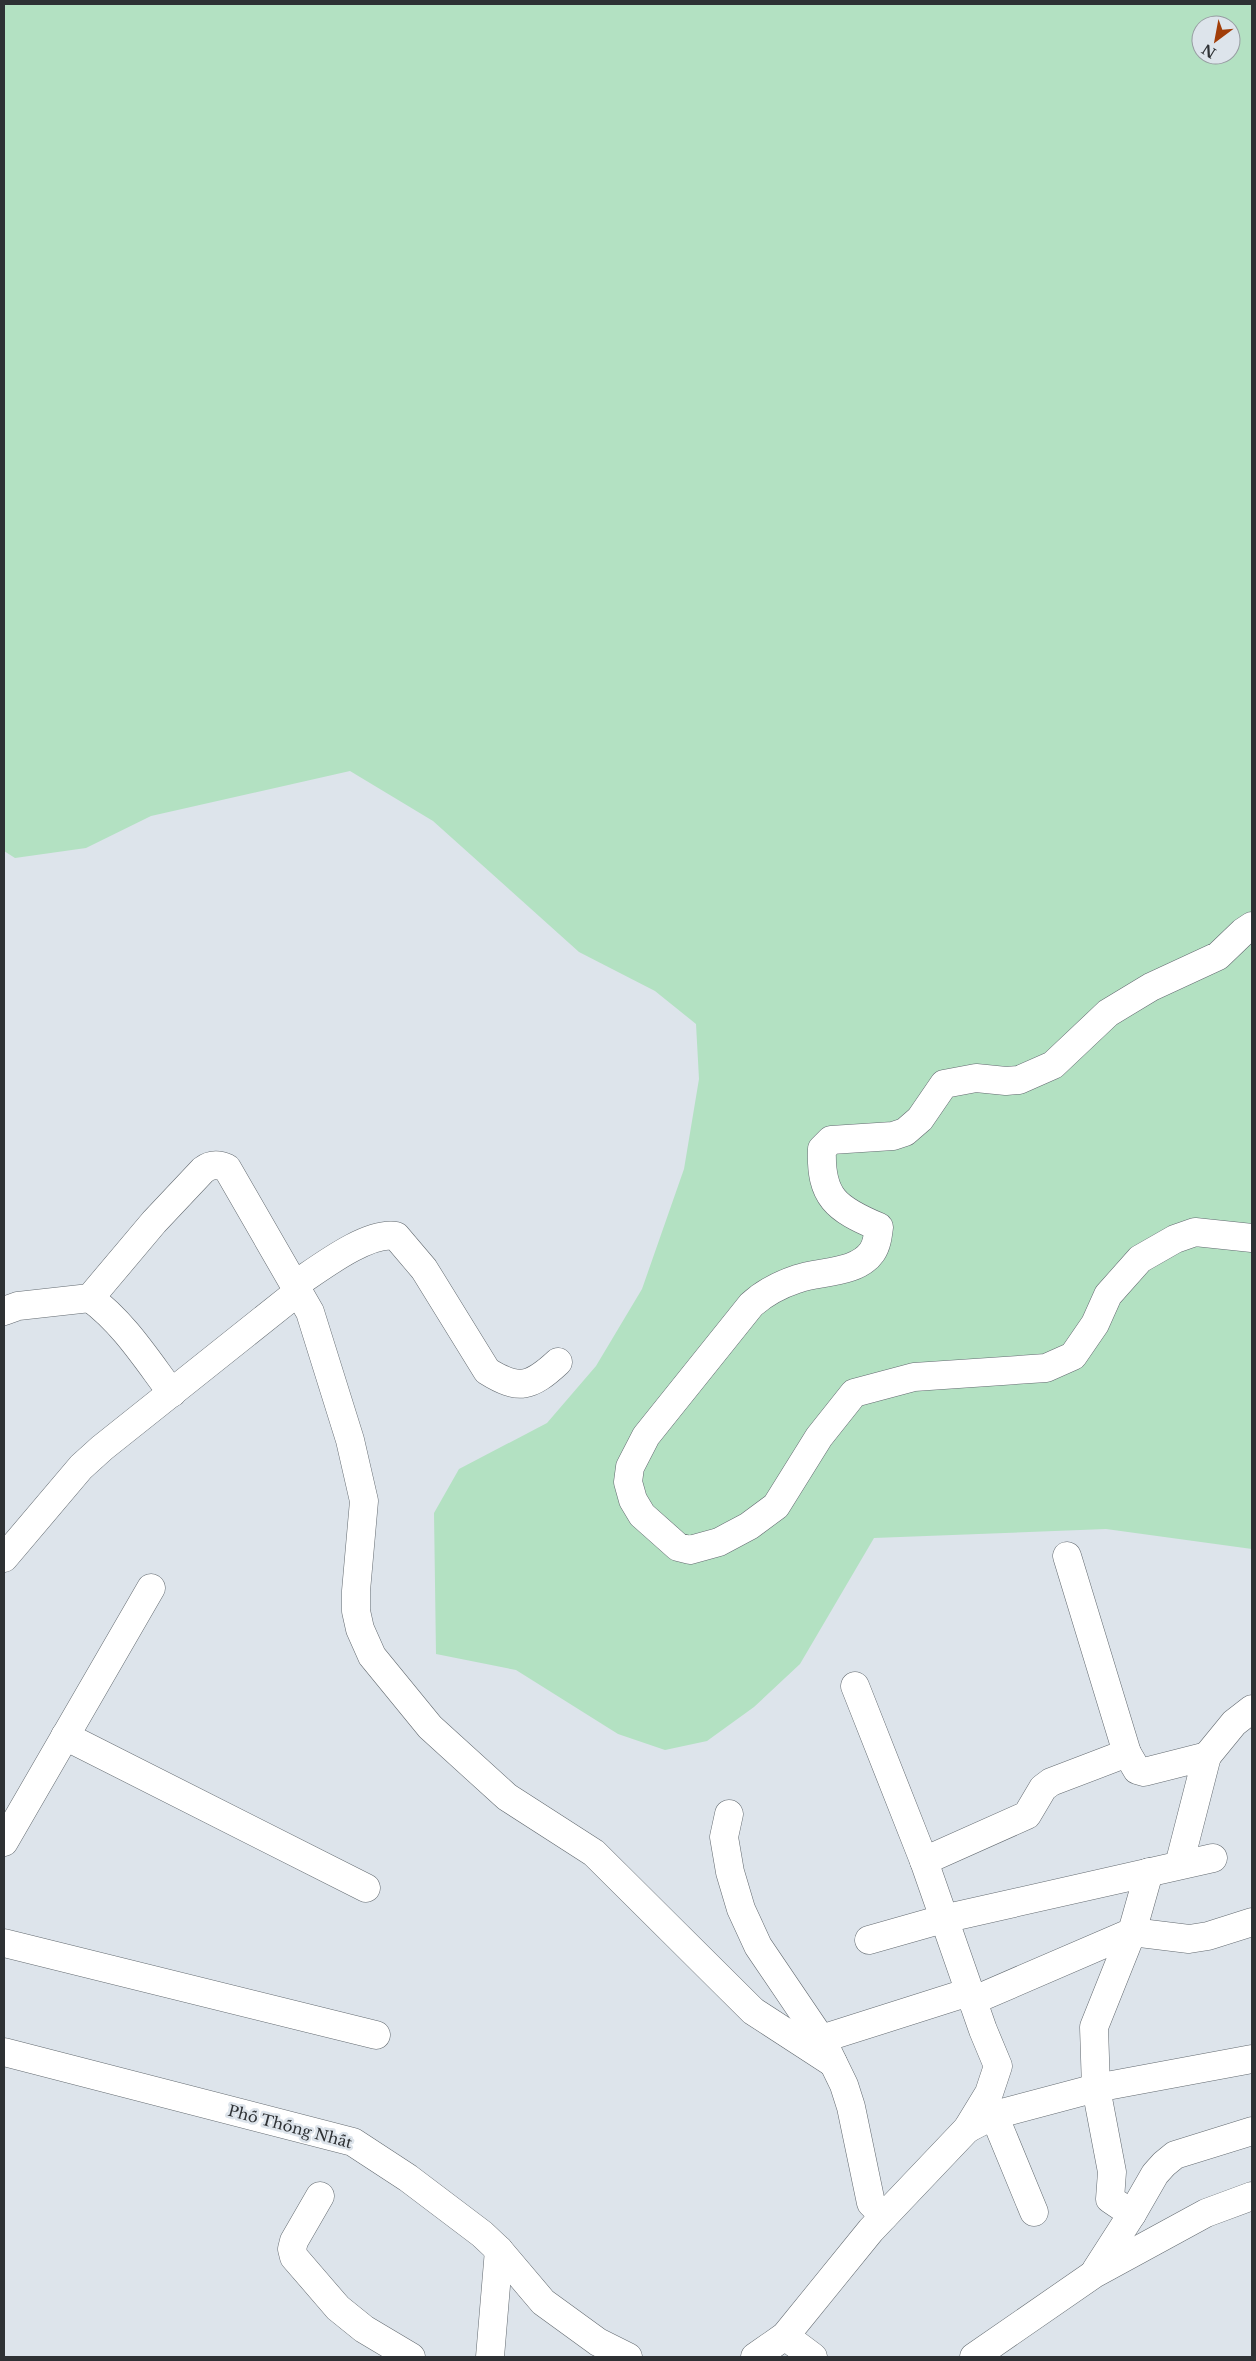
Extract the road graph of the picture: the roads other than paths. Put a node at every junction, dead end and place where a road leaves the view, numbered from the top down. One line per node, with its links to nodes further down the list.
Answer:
1 (1252, 926): 2 (street)
2 (1252, 1238)
3 (297, 1287): 4 (street); 6 (street); 7 (street); 33 (street)
4 (90, 1298): 5 (street); 7 (street)
5 (4, 1311)
6 (558, 1362)
7 (172, 1393): 9 (street)
8 (1067, 1556): 14 (street)
9 (4, 1558)
10 (151, 1588): 13 (street)
11 (855, 1686): 19 (street)
12 (1252, 1708): 15 (street)
13 (65, 1736): 17 (street); 22 (street)
14 (1127, 1753): 15 (street); 19 (street)
15 (1197, 1758): 20 (street)
16 (729, 1814): 30 (street)
17 (4, 1842)
18 (1213, 1858): 20 (street)
19 (924, 1861): 23 (street)
20 (1179, 1865): 21 (street)
21 (1149, 1872): 23 (street); 25 (street)
22 (366, 1888)
23 (943, 1919): 26 (street); 28 (street)
24 (1252, 1922): 25 (street)
25 (1132, 1932): 28 (street); 34 (street)
26 (869, 1940)
27 (4, 1943): 29 (street)
28 (971, 1996): 30 (street); 36 (street)
29 (376, 2035)
30 (821, 2039): 33 (street)
31 (4, 2052): 43 (street, Phố Thống Nhất)
32 (1252, 2059): 34 (street)
33 (833, 2063): 42 (street)
34 (1096, 2088): 35 (street); 41 (street)
35 (994, 2115): 36 (street); 40 (street)
36 (967, 2129): 42 (street)
37 (1252, 2131): 41 (street)
38 (320, 2196): 46 (street)
39 (1252, 2196): 44 (street)
40 (1034, 2212)
41 (1132, 2214): 44 (street)
42 (884, 2216): 45 (street)
43 (499, 2250): 47 (street); 48 (street, Phố Thống Nhất)
44 (1094, 2274): 51 (street)
45 (785, 2336): 49 (street); 50 (street)
46 (411, 2357)
47 (490, 2357)
48 (628, 2357)
49 (755, 2357)
50 (813, 2357)
51 (974, 2357)

